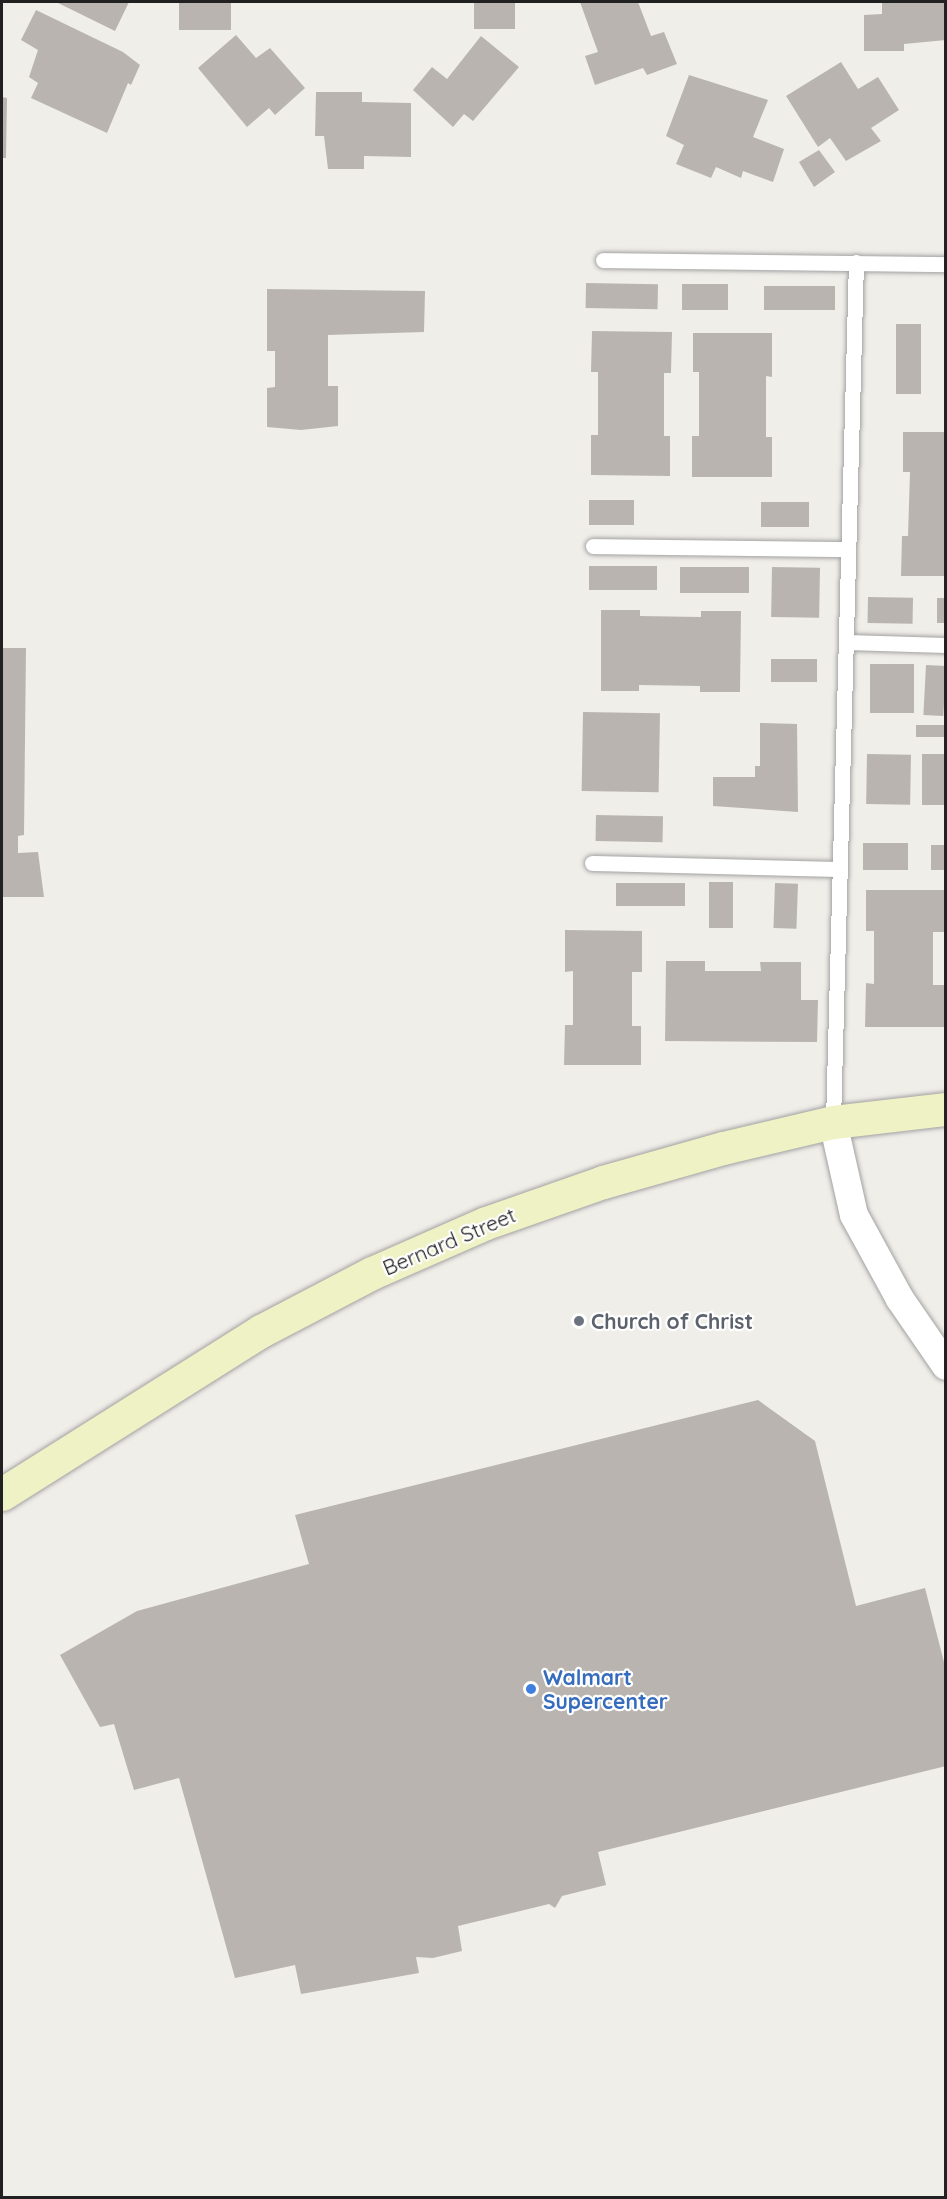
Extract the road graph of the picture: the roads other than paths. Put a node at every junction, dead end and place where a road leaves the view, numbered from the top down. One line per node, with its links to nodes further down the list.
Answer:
1 (603, 260): 2 (lane)
2 (856, 262): 3 (lane); 5 (lane)
3 (945, 264)
4 (593, 546): 5 (lane)
5 (848, 549): 6 (lane)
6 (846, 642): 7 (lane); 9 (lane)
7 (945, 645)
8 (592, 863): 9 (lane)
9 (840, 869): 11 (lane)
10 (945, 1109): 11 (street, Bernard Street)
11 (833, 1122): 12 (street); 13 (street, Bernard Street)
12 (945, 1366)
13 (2, 1494)

